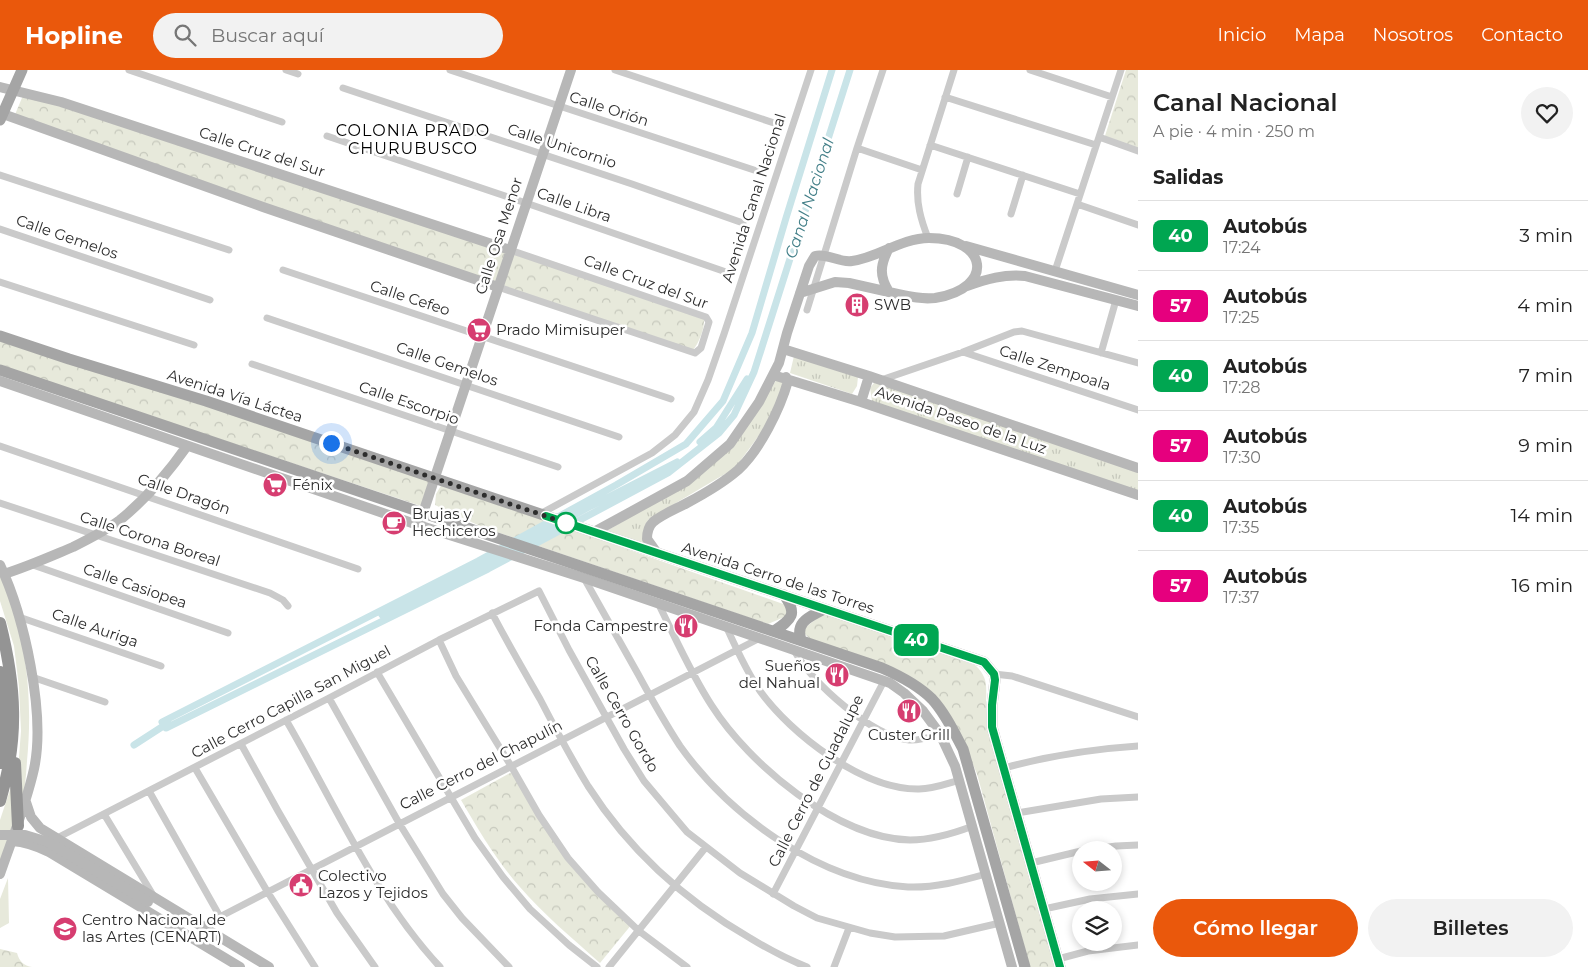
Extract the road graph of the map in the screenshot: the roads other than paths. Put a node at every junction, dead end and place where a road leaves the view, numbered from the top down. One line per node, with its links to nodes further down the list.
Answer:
1 (22, 70): 15 (main road)
2 (129, 70): 20 (street)
3 (286, 70): 12 (street)
4 (450, 70): 18 (street, Calle Orión)
5 (571, 70): 18 (street, Calle Osa Menor)
6 (615, 70): 21 (street)
7 (811, 70): 93 (street, Avenida Canal Nacional)
8 (883, 70): 26 (street)
9 (954, 70): 16 (street)
10 (1030, 70): 17 (street)
11 (1121, 70): 17 (street)
12 (298, 74)
13 (0, 87): 15 (street, Calle Cruz del Sur)
14 (343, 88): 28 (street, Calle Unicornio)
15 (13, 89): 19 (main road); 46 (street, Calle Cruz del Sur)
16 (945, 96): 24 (street); 25 (street)
17 (1112, 97): 23 (street)
18 (558, 107): 28 (street, Calle Osa Menor); 31 (street, Calle Orión)
19 (1, 116): 52 (street, Calle Cruz del Sur)
20 (282, 122)
21 (777, 124)
22 (327, 136): 36 (street, Calle Libra)
23 (1099, 137): 25 (street); 27 (street)
24 (930, 145): 29 (street); 30 (street)
25 (1096, 145): 35 (street)
26 (857, 148): 30 (street); 47 (street)
27 (1138, 151)
28 (542, 154): 36 (street, Calle Osa Menor); 39 (street, Calle Unicornio)
29 (968, 157): 33 (street); 34 (street)
30 (922, 170): 42 (street)
31 (760, 172)
32 (0, 175): 45 (street)
33 (1023, 175): 35 (street); 38 (street)
34 (957, 194)
35 (1080, 194): 37 (street)
36 (526, 203): 46 (street, Calle Osa Menor); 50 (street, Calle Libra)
37 (1077, 204): 40 (street); 49 (street)
38 (1011, 214)
39 (743, 223)
40 (1138, 225)
41 (0, 229): 58 (street, Calle Gemelos)
42 (928, 238): 43 (street); 44 (street)
43 (962, 244): 49 (street); 53 (street)
44 (889, 248): 47 (street); 55 (street)
45 (229, 250)
46 (510, 250): 52 (street, Calle Osa Menor); 52 (street, Calle Cruz del Sur)
47 (824, 255): 54 (street); 56 (street)
48 (283, 270): 64 (street, Calle Cefeo)
49 (1054, 271): 57 (street)
50 (726, 272)
51 (0, 282): 65 (street)
52 (498, 287): 64 (street, Calle Osa Menor)
53 (966, 287): 55 (street); 59 (street)
54 (814, 288): 55 (street); 56 (street); 61 (street)
55 (889, 292)
56 (800, 293): 66 (street)
57 (1138, 295)
58 (210, 300)
59 (1116, 300): 60 (street); 68 (street)
60 (1138, 306)
61 (807, 310)
62 (267, 318): 78 (street, Calle Gemelos)
63 (0, 336): 88 (main road, Avenida Vía Láctea)
64 (482, 336): 78 (street, Calle Osa Menor); 79 (street, Calle Cefeo)
65 (194, 346)
66 (783, 349): 69 (street); 74 (street, Avenida Paseo de la Luz)
67 (963, 352): 68 (street); 75 (street); 81 (street, Calle Zempoala)
68 (1101, 353): 70 (street)
69 (779, 363): 73 (street); 77 (street)
70 (1138, 363)
71 (252, 364): 82 (street, Calle Escorpio)
72 (0, 370): 92 (main road)
73 (773, 375): 77 (street, Avenida Paseo de la Luz); 95 (street)
74 (870, 376): 75 (street, Avenida Paseo de la Luz); 80 (street)
75 (881, 380): 87 (street, Avenida Paseo de la Luz)
76 (0, 381): 85 (street)
77 (788, 381): 80 (street, Avenida Paseo de la Luz); 97 (street)
78 (466, 385): 82 (street, Calle Osa Menor); 83 (street, Calle Gemelos)
79 (671, 399)
80 (860, 402): 89 (street, Avenida Paseo de la Luz)
81 (1138, 410)
82 (450, 431): 86 (street, Calle Escorpio); 88 (street, Calle Osa Menor)
83 (619, 437)
84 (0, 446): 90 (street, Calle Dragón)
85 (187, 446): 90 (street); 94 (street)
86 (558, 467)
87 (1138, 468)
88 (435, 478): 92 (street, Calle Osa Menor); 93 (main road, Avenida Vía Láctea)
89 (1138, 495)
90 (147, 496): 96 (street); 100 (street, Calle Dragón)
91 (0, 503): 96 (street, Calle Corona Boreal)
92 (424, 511): 94 (street, Calle Osa Menor); 111 (main road)
93 (543, 515): 95 (main road, Avenida Cerro de las Torres)
94 (419, 525): 101 (street)
95 (594, 532): 97 (main road, Avenida Cerro de las Torres)
96 (96, 536): 98 (street); 105 (street, Calle Corona Boreal)
97 (657, 553): 103 (main road, Avenida Cerro de las Torres)
98 (33, 565): 99 (street); 112 (street, Calle Casiopea)
99 (2, 569): 108 (street)
100 (358, 569)
101 (584, 578): 104 (street); 125 (street)
102 (539, 590): 107 (street, Calle Cerro Capilla San Miguel); 128 (street, Calle Cerro Gordo)
103 (784, 595): 106 (main road, Avenida Cerro de las Torres); 111 (main road)
104 (659, 605): 110 (street); 121 (street)
105 (288, 606)
106 (824, 609): 115 (main road); 122 (main road, Avenida Cerro de las Torres)
107 (492, 613): 114 (street, Calle Cerro Capilla San Miguel); 134 (street)
108 (19, 617): 118 (street, Calle Auriga); 123 (street)
109 (0, 623): 133 (highway)
110 (726, 626): 113 (street); 116 (street)
111 (774, 631): 113 (street, Calle Cerro del Chapulín); 115 (main road)
112 (228, 633)
113 (759, 639): 116 (street, Calle Cerro del Chapulín); 117 (street)
114 (438, 640): 120 (street, Calle Cerro Capilla San Miguel); 139 (street)
115 (801, 640): 199 (main road)
116 (737, 650): 121 (street, Calle Cerro del Chapulín); 138 (street)
117 (795, 652): 124 (street); 130 (street)
118 (161, 666)
119 (0, 672): 133 (highway)
120 (377, 672): 126 (street, Calle Cerro Capilla San Miguel); 144 (street)
121 (693, 673): 125 (street, Calle Cerro del Chapulín); 148 (street)
122 (994, 674): 129 (street); 141 (main road)
123 (32, 677): 127 (street); 147 (street)
124 (884, 681): 130 (street, Calle Cerro de Guadalupe); 132 (street)
125 (650, 695): 128 (street, Calle Cerro del Chapulín); 161 (street)
126 (329, 698): 131 (street, Calle Cerro Capilla San Miguel); 151 (street)
127 (105, 702)
128 (606, 717): 134 (street, Calle Cerro del Chapulín); 160 (street, Calle Cerro Gordo)
129 (1138, 717)
130 (864, 719): 132 (street); 138 (street, Calle Cerro de Guadalupe)
131 (286, 720): 135 (street, Calle Cerro Capilla San Miguel); 157 (street)
132 (940, 734): 142 (street)
133 (6, 740): 137 (highway); 146 (highway); 152 (highway)
134 (562, 740): 139 (street, Calle Cerro del Chapulín); 170 (street)
135 (241, 744): 140 (street, Calle Cerro Capilla San Miguel); 165 (street)
136 (1138, 746): 141 (street)
137 (0, 763)
138 (841, 763): 142 (street); 148 (street, Calle Cerro de Guadalupe)
139 (511, 766): 144 (street, Calle Cerro del Chapulín); 181 (street)
140 (195, 768): 143 (street, Calle Cerro Capilla San Miguel); 172 (street)
141 (1004, 768): 149 (main road)
142 (960, 780): 153 (street)
143 (149, 791): 150 (street, Calle Cerro Capilla San Miguel); 177 (street)
144 (451, 796): 151 (street, Calle Cerro del Chapulín); 193 (street)
145 (1138, 797): 149 (street)
146 (0, 801)
147 (26, 802): 152 (street); 155 (street)
148 (818, 808): 153 (street); 161 (street, Calle Cerro de Guadalupe)
149 (1017, 813): 163 (main road)
150 (104, 814): 155 (street, Calle Cerro Capilla San Miguel); 175 (street)
151 (400, 823): 157 (street, Calle Cerro del Chapulín); 192 (street)
152 (18, 826): 156 (street)
153 (973, 826): 167 (street)
154 (0, 834): 175 (street, bridge)
155 (57, 838): 164 (street)
156 (12, 841): 166 (street); 169 (street)
157 (356, 845): 165 (street, Calle Cerro del Chapulín); 191 (street)
158 (1122, 846): 159 (street)
159 (1138, 846)
160 (706, 848): 170 (street); 173 (street, Calle Cerro Gordo)
161 (796, 850): 167 (street); 173 (street, Calle Cerro de Guadalupe)
162 (1072, 853): 163 (street)
163 (1031, 863): 176 (main road)
164 (104, 866): 168 (street); 169 (street)
165 (312, 868): 172 (street, Calle Cerro del Chapulín); 190 (street)
166 (0, 874)
167 (986, 874): 178 (street)
168 (120, 877): 171 (street); 175 (street)
169 (94, 880): 171 (street)
170 (675, 886): 181 (street); 196 (street)
171 (109, 888): 186 (street)
172 (267, 891): 177 (street, Calle Cerro del Chapulín); 189 (street)
173 (773, 894): 180 (street, Calle Cerro Gordo)
174 (1138, 894): 176 (street)
175 (151, 900): 179 (street); 184 (street)
176 (1044, 909): 185 (main road)
177 (219, 916): 179 (street, Calle Cerro del Chapulín)
178 (1000, 923): 180 (street, Calle Cerro Gordo); 198 (street)
179 (202, 926): 182 (street)
180 (849, 928): 197 (street)
181 (638, 930): 194 (street); 195 (street)
182 (213, 933): 184 (street); 188 (street)
183 (1138, 945): 185 (street)
184 (231, 951): 187 (street)
185 (1059, 963)
186 (240, 967)
187 (257, 967)
188 (269, 967)
189 (315, 967)
190 (375, 967)
191 (440, 967)
192 (508, 967)
193 (597, 967)
194 (609, 967)
195 (687, 967)
196 (807, 967)
197 (834, 967)
198 (1012, 967)
199 (1025, 967)

